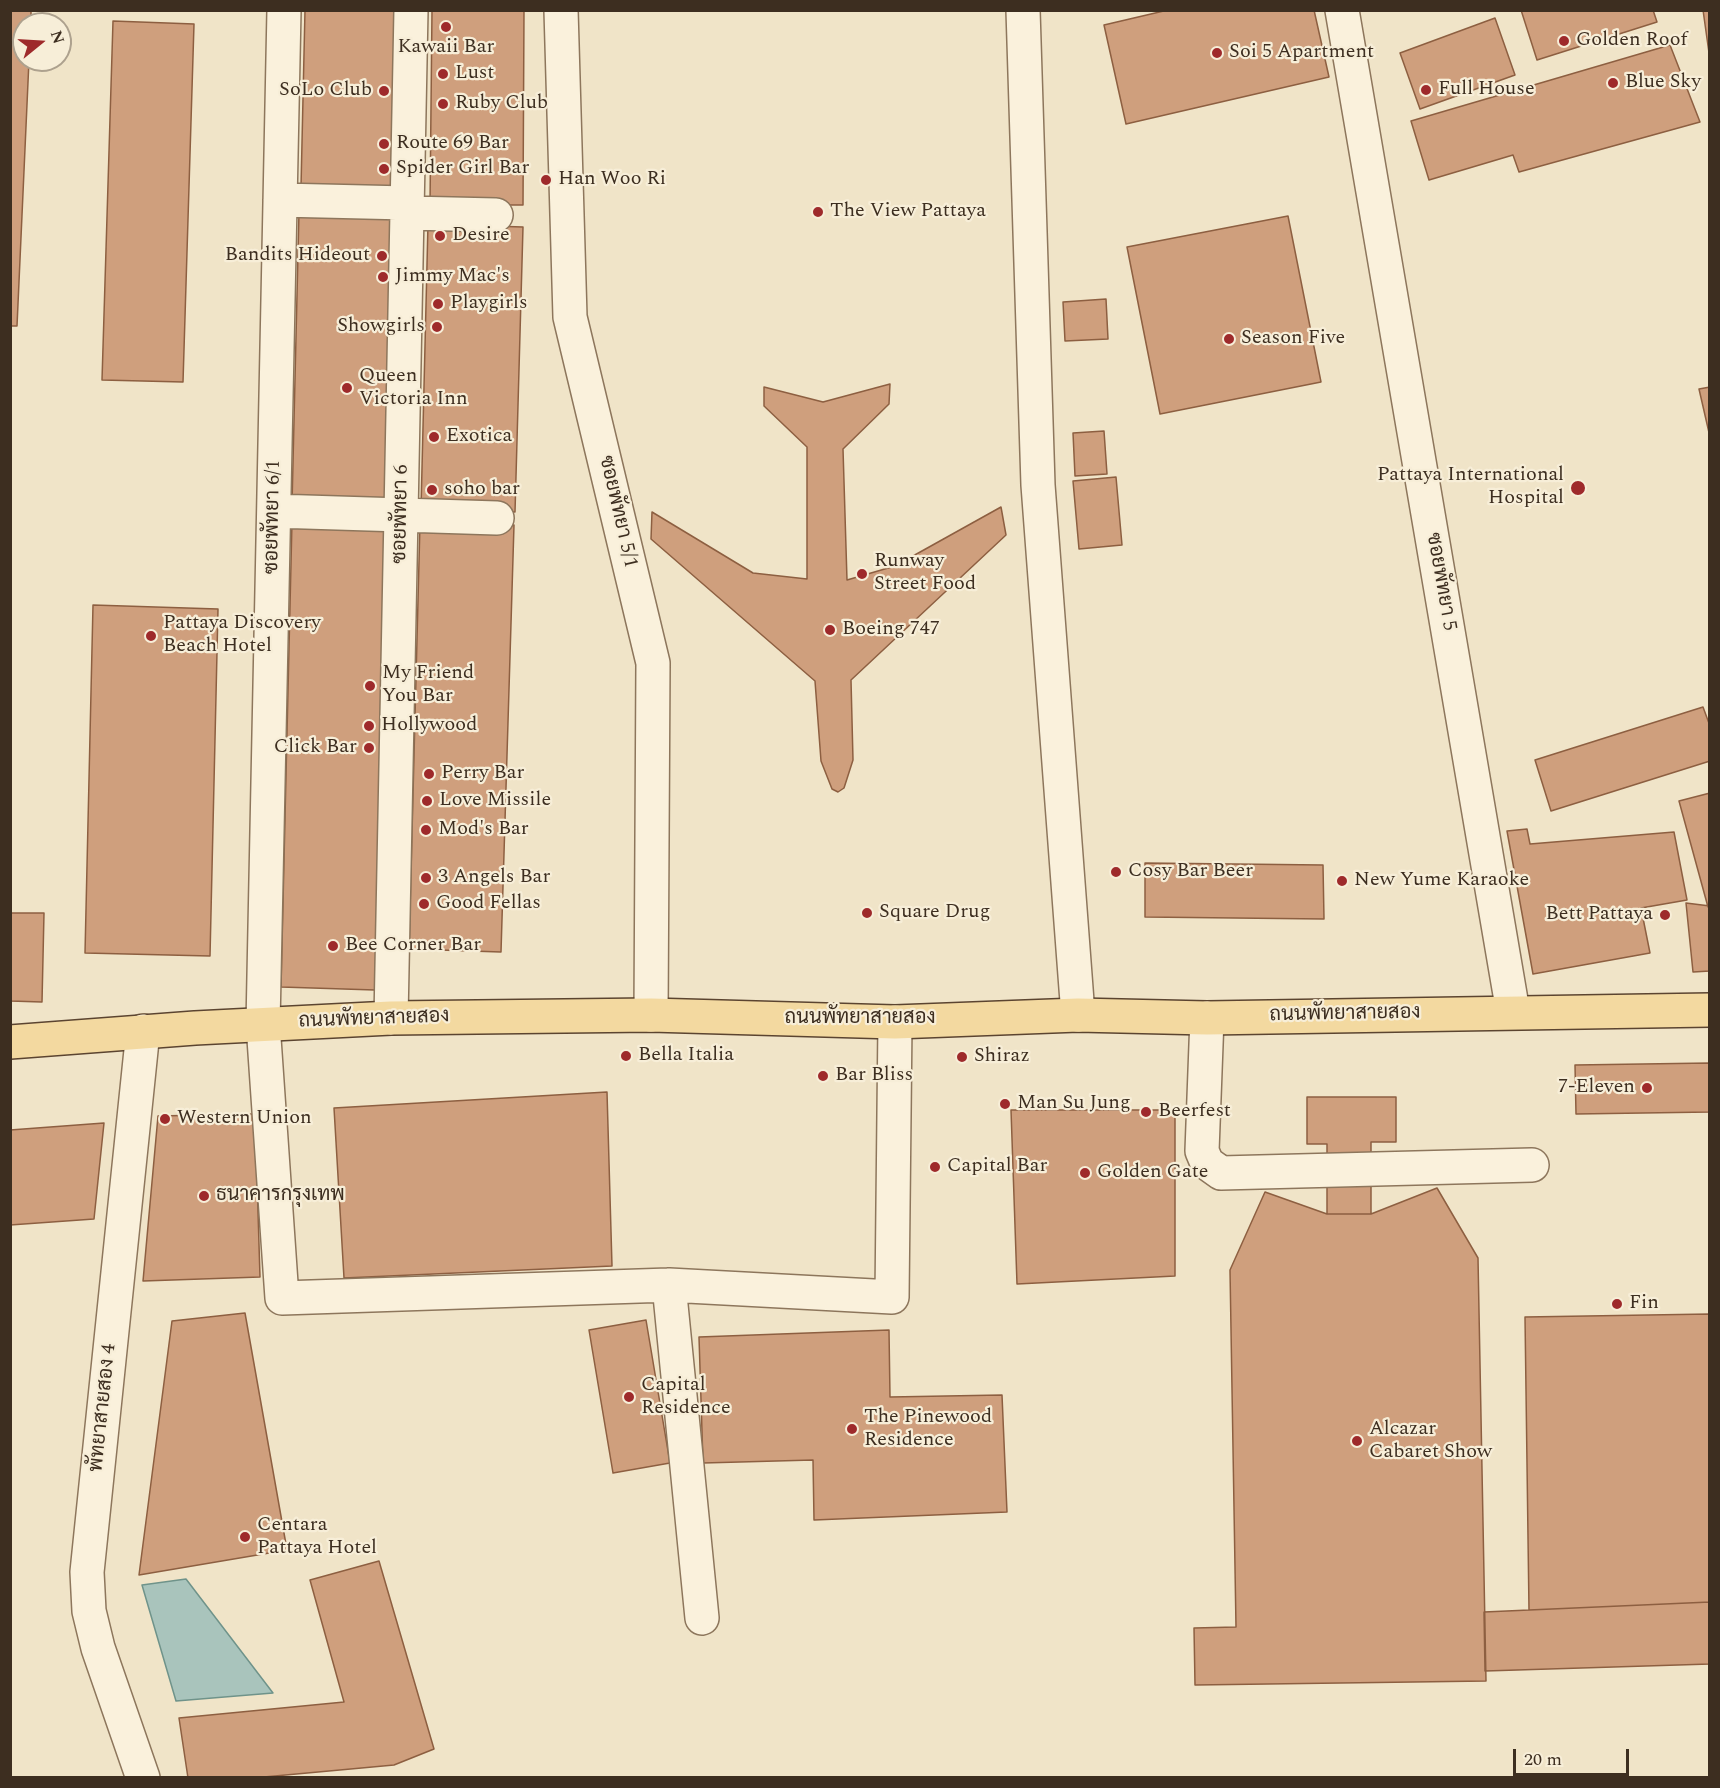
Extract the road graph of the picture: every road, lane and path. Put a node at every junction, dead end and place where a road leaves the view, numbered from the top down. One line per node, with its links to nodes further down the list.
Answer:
1 (284, 10): 6 (street, ซอยพัทยา 6/1)
2 (411, 10): 7 (street, ซอยพัทยา 6)
3 (561, 10): 14 (street, ซอยพัทยา 5/1)
4 (1023, 10): 15 (street)
5 (1342, 10): 13 (street, ซอยพัทยา 5)
6 (280, 200): 7 (street); 9 (street, ซอยพัทยา 6/1)
7 (408, 208): 8 (street); 10 (street, ซอยพัทยา 6)
8 (496, 215)
9 (274, 511): 10 (street); 19 (street, ซอยพัทยา 6/1)
10 (402, 515): 11 (street); 17 (street, ซอยพัทยา 6)
11 (497, 518)
12 (1710, 1010): 13 (main road, ถนนพัทยาสายสอง)
13 (1513, 1012): 16 (main road, ถนนพัทยาสายสอง)
14 (651, 1015): 17 (main road, ถนนพัทยาสายสอง); 18 (main road, ถนนพัทยาสายสอง)
15 (1078, 1015): 16 (main road, ถนนพัทยาสายสอง); 18 (main road, ถนนพัทยาสายสอง)
16 (1207, 1017): 22 (street)
17 (391, 1018): 19 (main road, ถนนพัทยาสายสอง)
18 (895, 1022): 23 (street)
19 (263, 1023): 20 (main road, ถนนพัทยาสายสอง); 23 (street, ซอยพัทยา 6/1)
20 (143, 1031): 21 (main road, ถนนพัทยาสายสอง); 25 (street, พัทยาสายสอง 4)
21 (10, 1042)
22 (1532, 1165)
23 (669, 1285): 24 (street)
24 (702, 1618)
25 (143, 1778)

